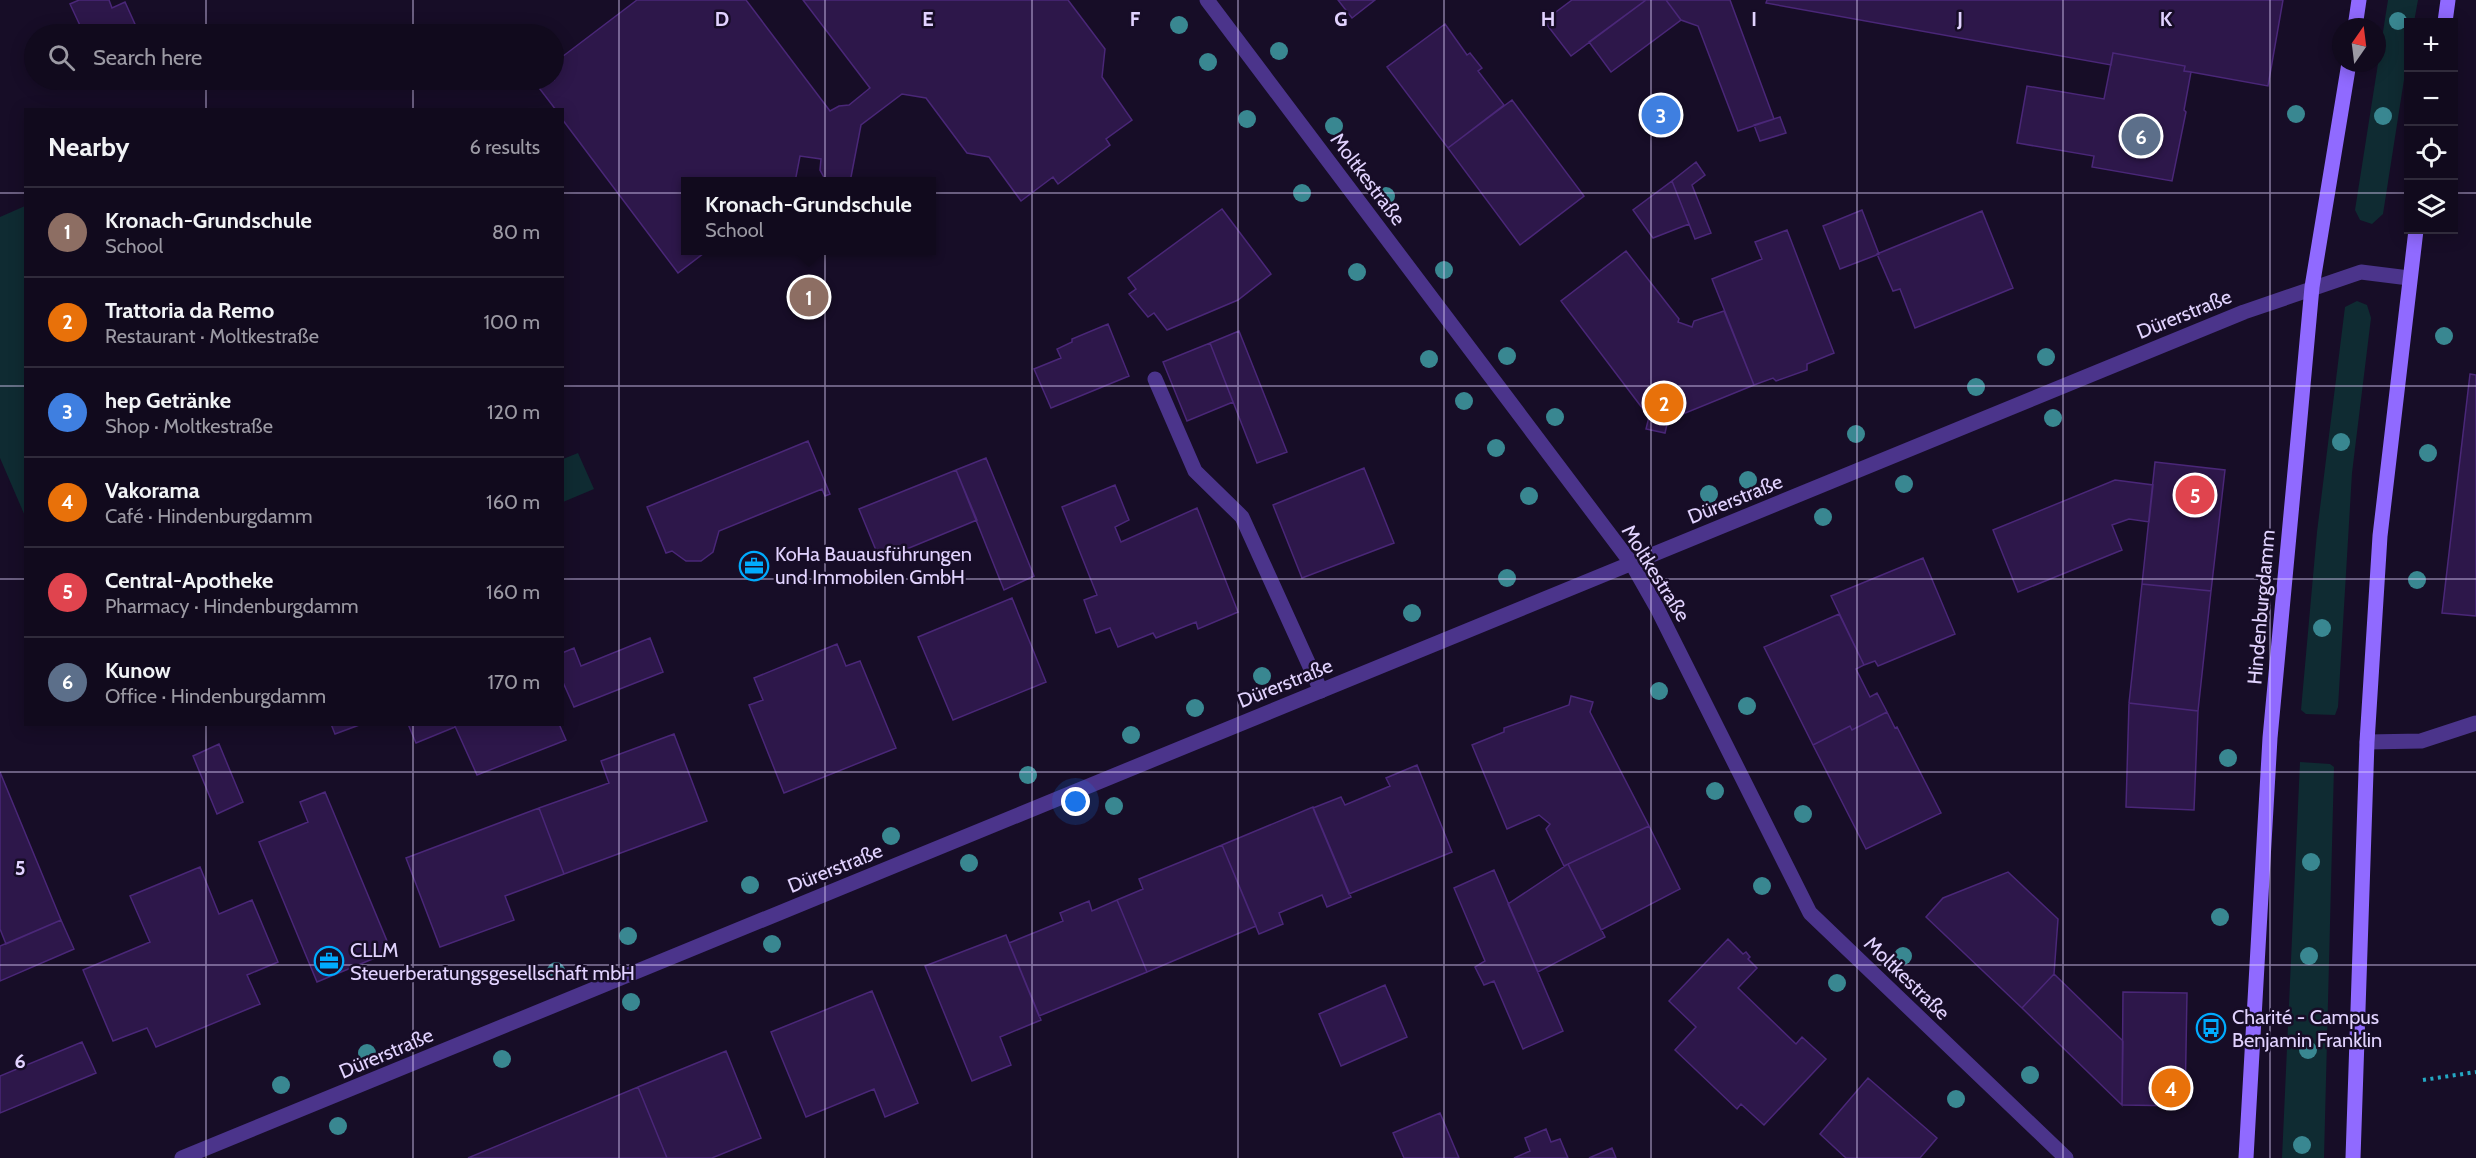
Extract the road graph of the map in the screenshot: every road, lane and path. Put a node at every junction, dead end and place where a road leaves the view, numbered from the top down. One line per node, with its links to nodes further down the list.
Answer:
1 (1207, 0): 11 (street, Moltkestraße)
2 (2359, 0): 4 (main road)
3 (2448, 0): 5 (main road)
4 (2356, 18)
5 (2446, 18)
6 (2348, 72): 9 (main road, Hindenburgdamm)
7 (2415, 234): 8 (main road)
8 (2409, 278): 9 (street, Dürerstraße); 14 (main road)
9 (2312, 287): 11 (street, Dürerstraße); 19 (main road, Hindenburgdamm)
10 (1155, 379): 12 (street)
11 (1632, 564): 12 (street, Dürerstraße); 18 (street, Moltkestraße)
12 (1321, 691): 17 (street, Dürerstraße)
13 (2476, 723): 14 (street)
14 (2367, 742): 20 (main road)
15 (2476, 1072): 16 (path)
16 (2423, 1080)
17 (182, 1158)
18 (2066, 1158)
19 (2246, 1158)
20 (2354, 1158)

